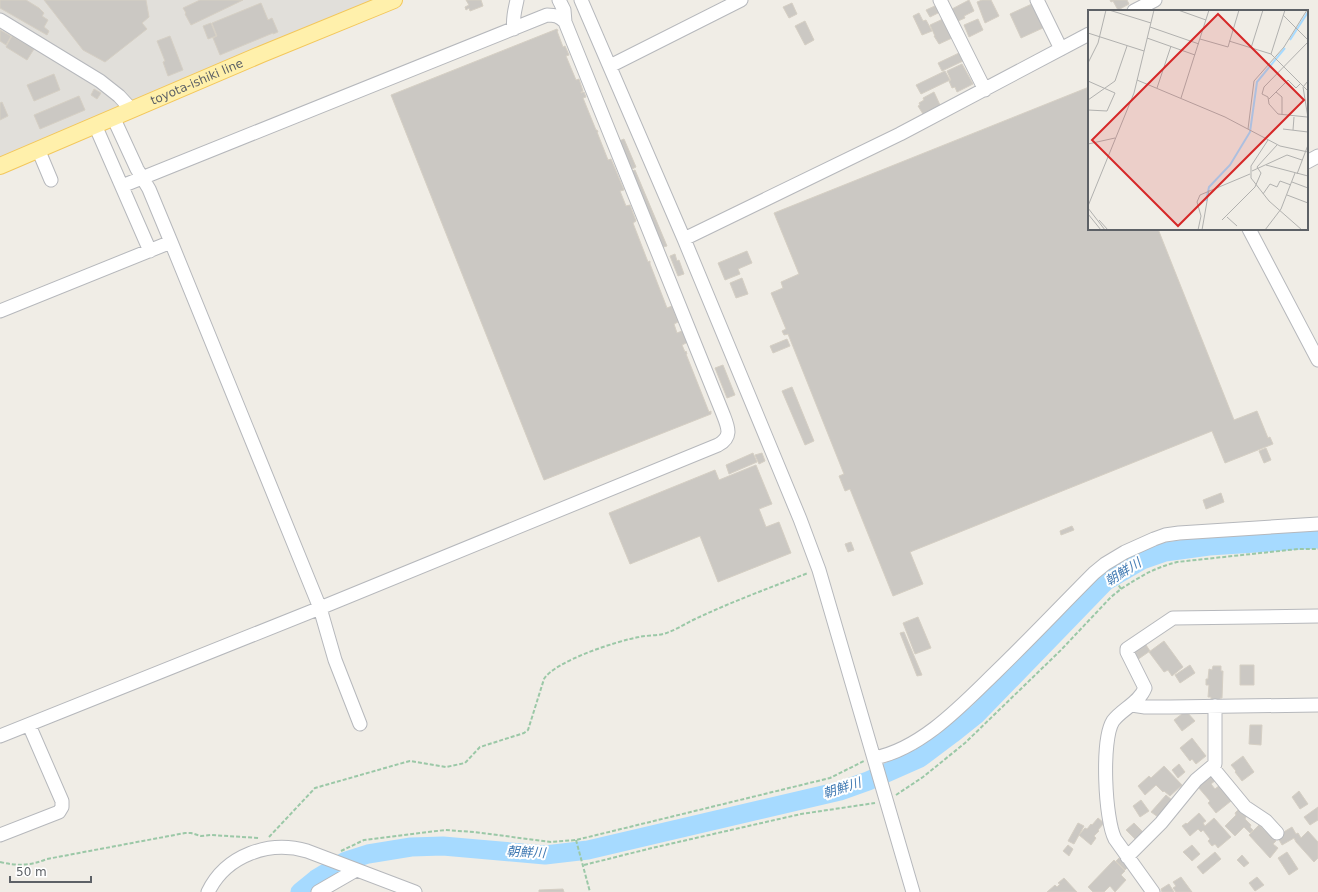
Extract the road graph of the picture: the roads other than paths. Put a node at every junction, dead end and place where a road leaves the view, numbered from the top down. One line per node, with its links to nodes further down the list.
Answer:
1 (394, 0): 17 (main road, toyota-ishiki line)
2 (517, 0): 12 (street)
3 (559, 0): 11 (street)
4 (581, 0): 15 (street)
5 (741, 0): 15 (street)
6 (940, 0): 16 (street)
7 (1037, 0): 14 (street)
8 (1155, 0): 9 (street)
9 (1136, 10)
10 (0, 20): 17 (street)
11 (564, 22): 12 (street); 35 (street)
12 (514, 28): 24 (street)
13 (1088, 35): 14 (street)
14 (1061, 49): 16 (street)
15 (610, 66): 28 (street)
16 (985, 90): 28 (street)
17 (131, 110): 18 (main road, toyota-ishiki line)
18 (113, 117): 19 (main road, toyota-ishiki line); 24 (street)
19 (95, 125): 20 (main road, toyota-ishiki line); 26 (street)
20 (38, 149): 23 (main road, toyota-ishiki line); 25 (street)
21 (1318, 156): 22 (street)
22 (1308, 161)
23 (0, 166)
24 (142, 178): 26 (street); 29 (street)
25 (51, 180)
26 (122, 186): 30 (street)
27 (1250, 230): 32 (street)
28 (684, 239): 43 (street)
29 (171, 242): 30 (street); 35 (street)
30 (150, 251): 31 (street)
31 (0, 311)
32 (1314, 343): 33 (street)
33 (1318, 360)
34 (1318, 524): 43 (street)
35 (320, 608): 40 (street); 41 (street)
36 (1318, 616): 37 (street)
37 (1132, 705): 39 (street); 47 (street)
38 (1318, 705): 39 (street)
39 (1215, 706): 44 (street)
40 (360, 724)
41 (29, 725): 42 (street); 46 (street)
42 (0, 736)
43 (875, 762): 52 (street)
44 (1212, 767): 45 (street); 47 (street)
45 (1277, 833)
46 (0, 835)
47 (1127, 857): 53 (street)
48 (355, 869): 49 (street); 50 (street); 51 (street)
49 (208, 892)
50 (318, 892)
51 (415, 892)
52 (913, 892)
53 (1153, 892)

